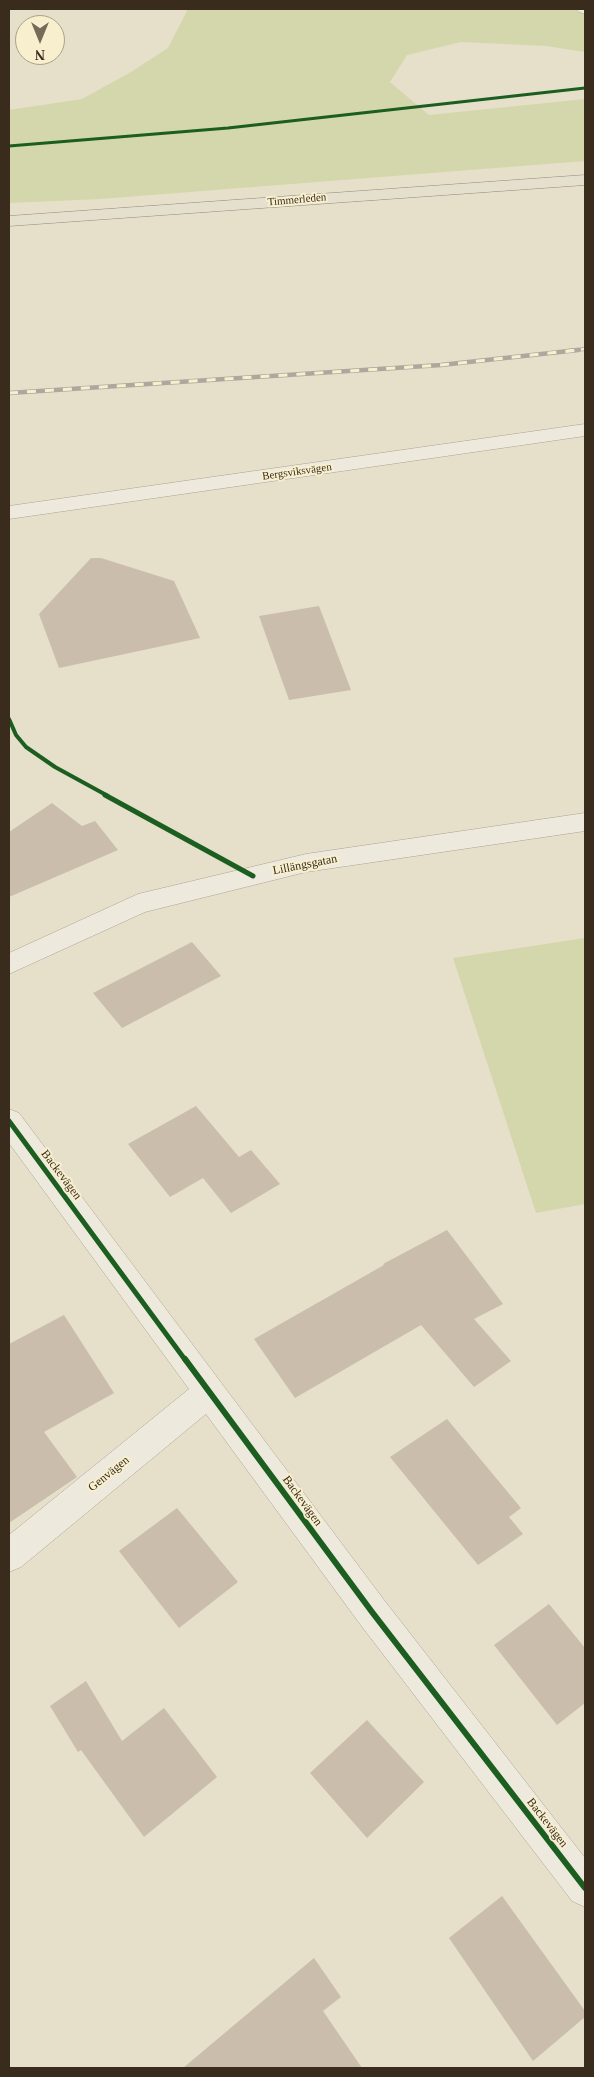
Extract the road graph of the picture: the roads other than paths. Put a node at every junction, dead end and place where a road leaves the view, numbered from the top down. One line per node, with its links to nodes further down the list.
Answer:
1 (585, 180): 2 (main road, Timmerleden)
2 (9, 221)
3 (585, 430): 4 (street, Bergsviksvägen)
4 (9, 513)
5 (585, 822): 6 (street, Lillängsgatan)
6 (9, 964)
7 (9, 1121): 8 (street, Backevägen)
8 (209, 1392): 9 (street, Genvägen); 10 (street, Backevägen)
9 (9, 1556)
10 (585, 1888)

